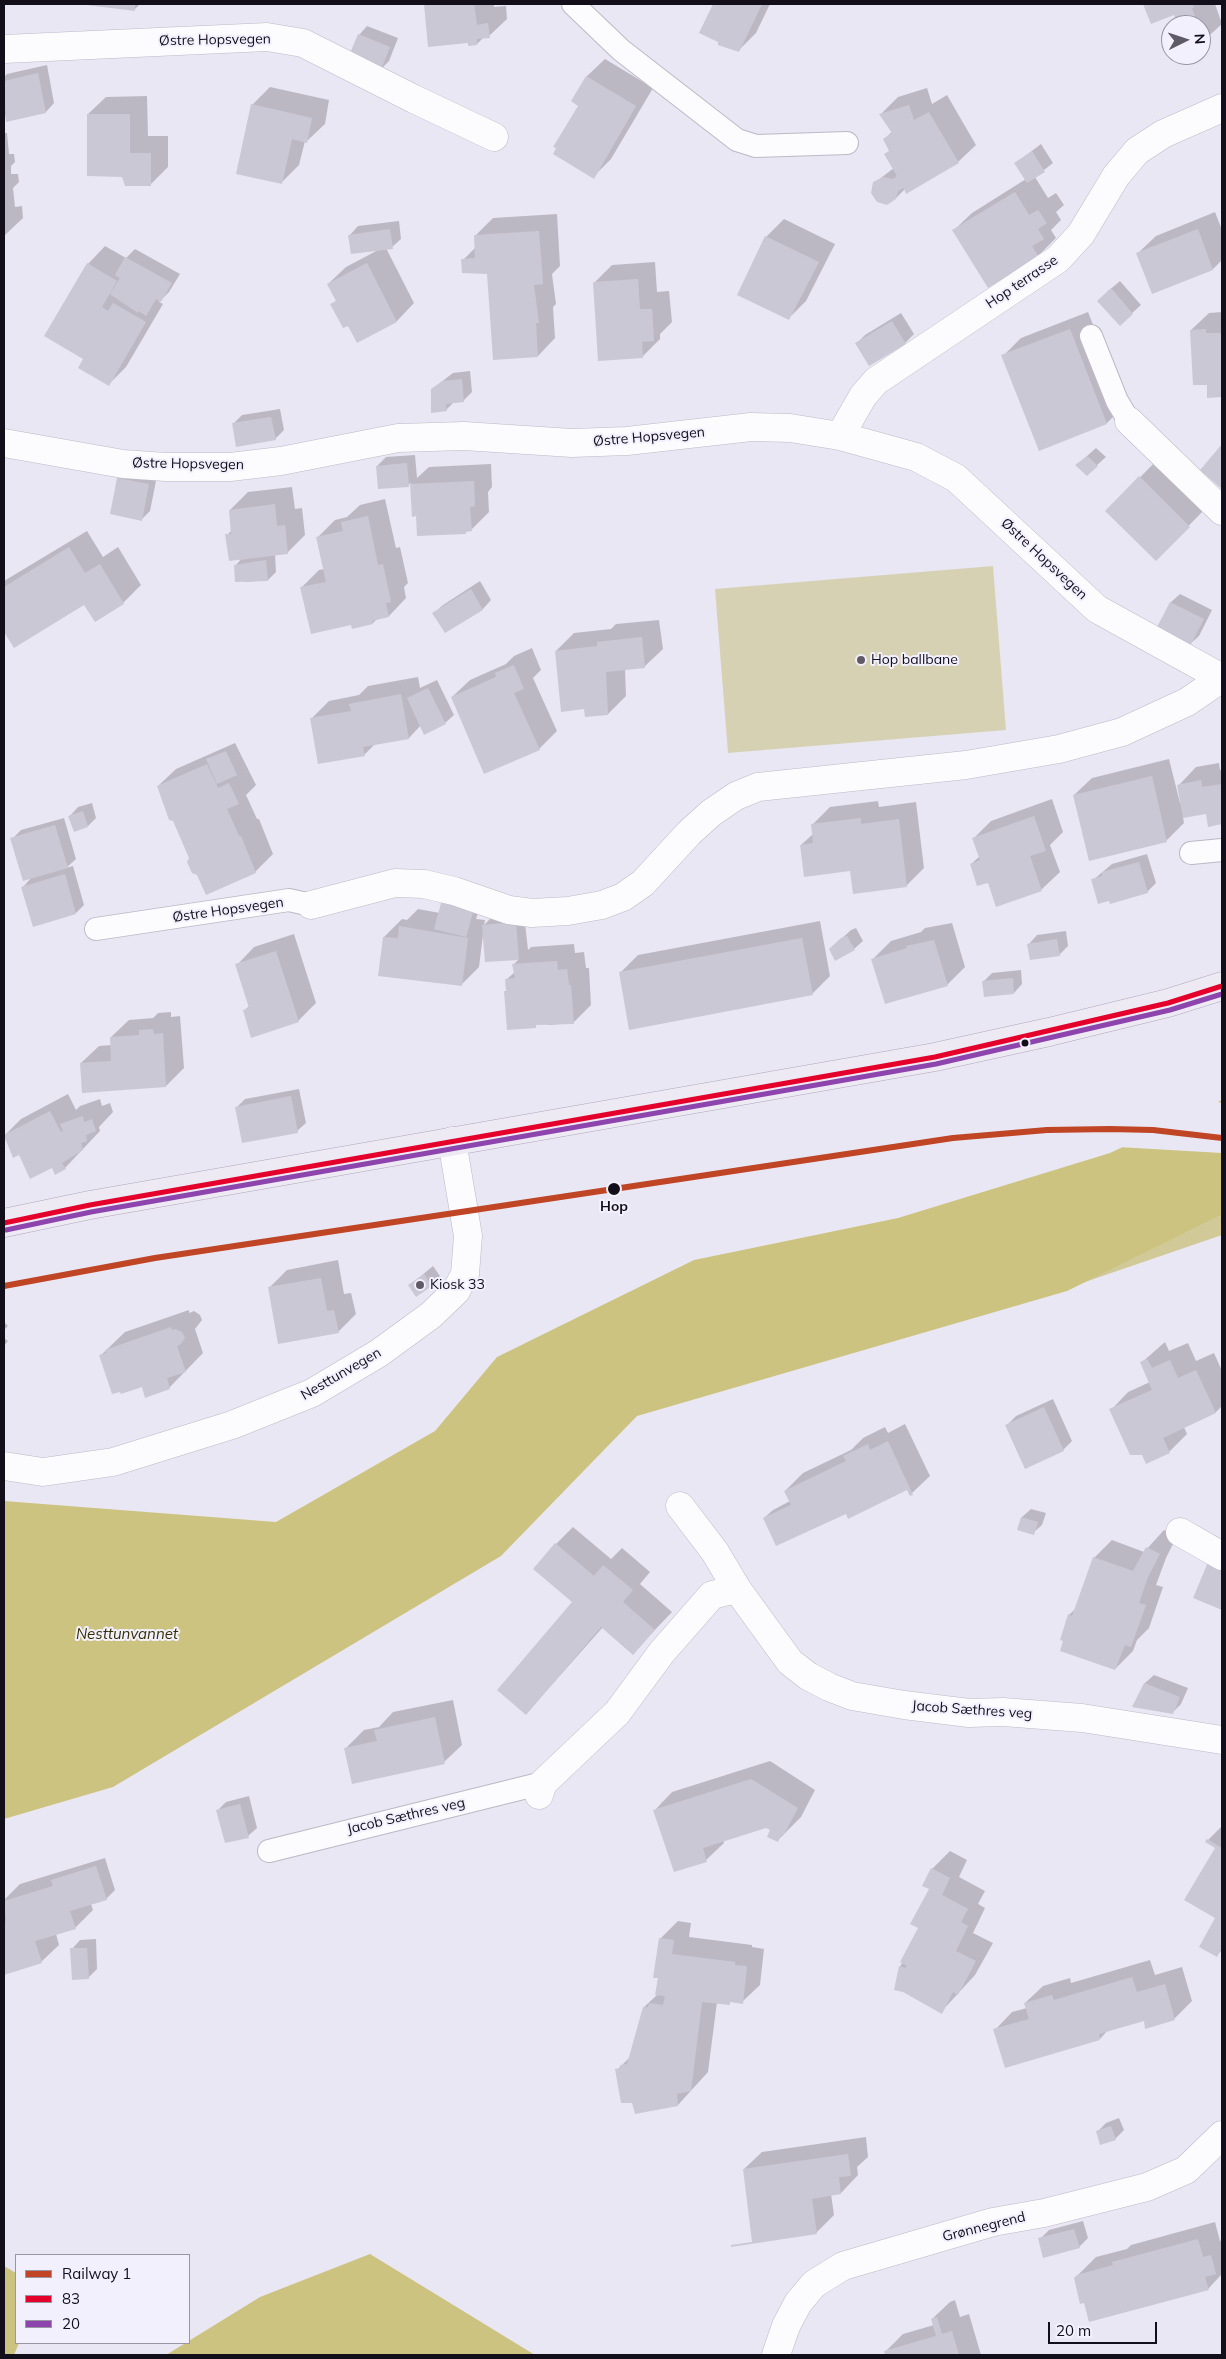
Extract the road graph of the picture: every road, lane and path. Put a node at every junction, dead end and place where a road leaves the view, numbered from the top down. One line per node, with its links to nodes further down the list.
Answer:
1 (572, 4): 5 (lane)
2 (4, 49): 4 (street, Østre Hopsvegen)
3 (1222, 108): 8 (street, Hop terrasse)
4 (494, 137)
5 (847, 143)
6 (1091, 336): 7 (lane)
7 (1129, 422): 10 (street)
8 (840, 436): 9 (street, Østre Hopsvegen); 11 (street, Østre Hopsvegen)
9 (4, 443)
10 (1222, 512)
11 (1222, 678): 14 (street, Østre Hopsvegen)
12 (1222, 850): 13 (lane)
13 (1191, 853)
14 (311, 905): 15 (lane, Østre Hopsvegen)
15 (96, 929)
16 (1222, 986): 17 (main road)
17 (452, 1141): 18 (main road); 19 (street, Nesttunvegen)
18 (4, 1223)
19 (4, 1466)
20 (680, 1506): 23 (street, Jacob Sæthres veg)
21 (1180, 1532): 22 (street)
22 (1222, 1556)
23 (737, 1589): 24 (street, Jacob Sæthres veg); 25 (street, Jacob Sæthres veg)
24 (1222, 1740)
25 (541, 1789): 26 (lane, Jacob Sæthres veg)
26 (269, 1851)
27 (1222, 2135): 28 (street, Grønnegrend)
28 (776, 2355)

